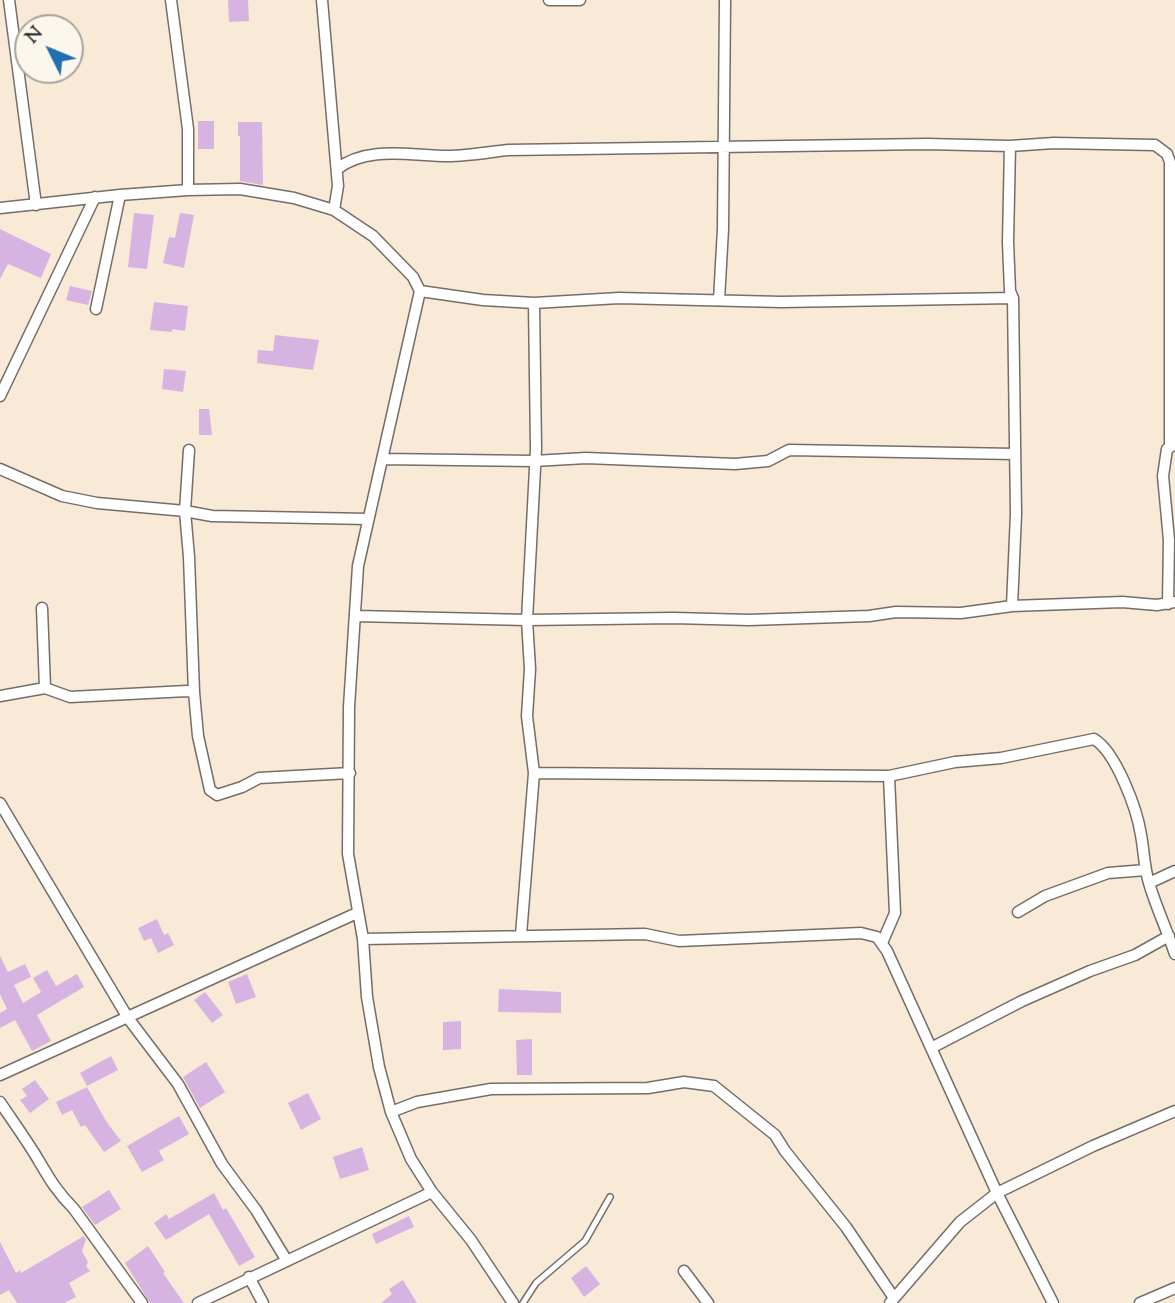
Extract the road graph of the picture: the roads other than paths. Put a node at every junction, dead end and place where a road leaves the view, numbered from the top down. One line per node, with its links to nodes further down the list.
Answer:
1 (9, 0): 13 (street)
2 (171, 0): 10 (street)
3 (322, 0): 9 (street)
4 (549, 0): 5 (street)
5 (580, 0)
6 (726, 0): 8 (street)
7 (1010, 146): 8 (street); 17 (street); 22 (street)
8 (723, 148): 9 (street); 18 (street)
9 (337, 169): 15 (street)
10 (188, 190): 11 (street); 15 (street)
11 (120, 195): 12 (street); 20 (street)
12 (95, 197): 13 (street); 21 (street)
13 (36, 205): 14 (street)
14 (0, 208)
15 (334, 210): 16 (street)
16 (420, 291): 19 (street); 25 (street)
17 (1013, 298): 18 (street); 24 (street)
18 (719, 300): 19 (street)
19 (534, 303): 26 (street)
20 (96, 309)
21 (0, 396)
22 (1173, 445): 30 (street)
23 (189, 450): 28 (street)
24 (1015, 454): 26 (street); 31 (street)
25 (383, 459): 26 (street); 29 (street)
26 (534, 461): 34 (street)
27 (0, 469): 28 (street)
28 (185, 511): 29 (street); 36 (street)
29 (368, 519): 33 (street)
30 (1171, 603): 31 (street)
31 (1012, 606): 34 (street)
32 (42, 608): 35 (street)
33 (356, 616): 34 (street); 38 (street)
34 (527, 620): 39 (street)
35 (45, 688): 36 (street); 37 (street)
36 (194, 692): 38 (street)
37 (0, 696)
38 (350, 773): 46 (street)
39 (534, 773): 40 (street); 47 (street)
40 (889, 776): 42 (street); 50 (street)
41 (0, 803): 52 (street)
42 (1146, 870): 44 (street); 45 (street)
43 (1175, 871): 44 (street)
44 (1149, 883): 48 (street)
45 (1018, 912)
46 (357, 913): 49 (street); 52 (street)
47 (521, 935): 49 (street); 50 (street)
48 (1169, 936): 51 (street); 53 (street)
49 (363, 939): 57 (street)
50 (882, 943): 53 (street)
51 (1175, 954)
52 (128, 1018): 54 (street); 61 (street)
53 (931, 1048): 59 (street)
54 (0, 1075)
55 (0, 1102): 66 (street)
56 (1175, 1111): 59 (street)
57 (391, 1112): 58 (street); 65 (street)
58 (432, 1192): 61 (street); 69 (street)
59 (997, 1193): 65 (street); 72 (street)
60 (610, 1197): 70 (lane)
61 (287, 1261): 63 (street)
62 (684, 1271): 71 (street)
63 (249, 1277): 67 (street); 68 (street)
64 (1175, 1288): 73 (street)
65 (892, 1301)
66 (142, 1303)
67 (198, 1303)
68 (263, 1303)
69 (513, 1303)
70 (523, 1303)
71 (708, 1303)
72 (1053, 1303)
73 (1140, 1303)

